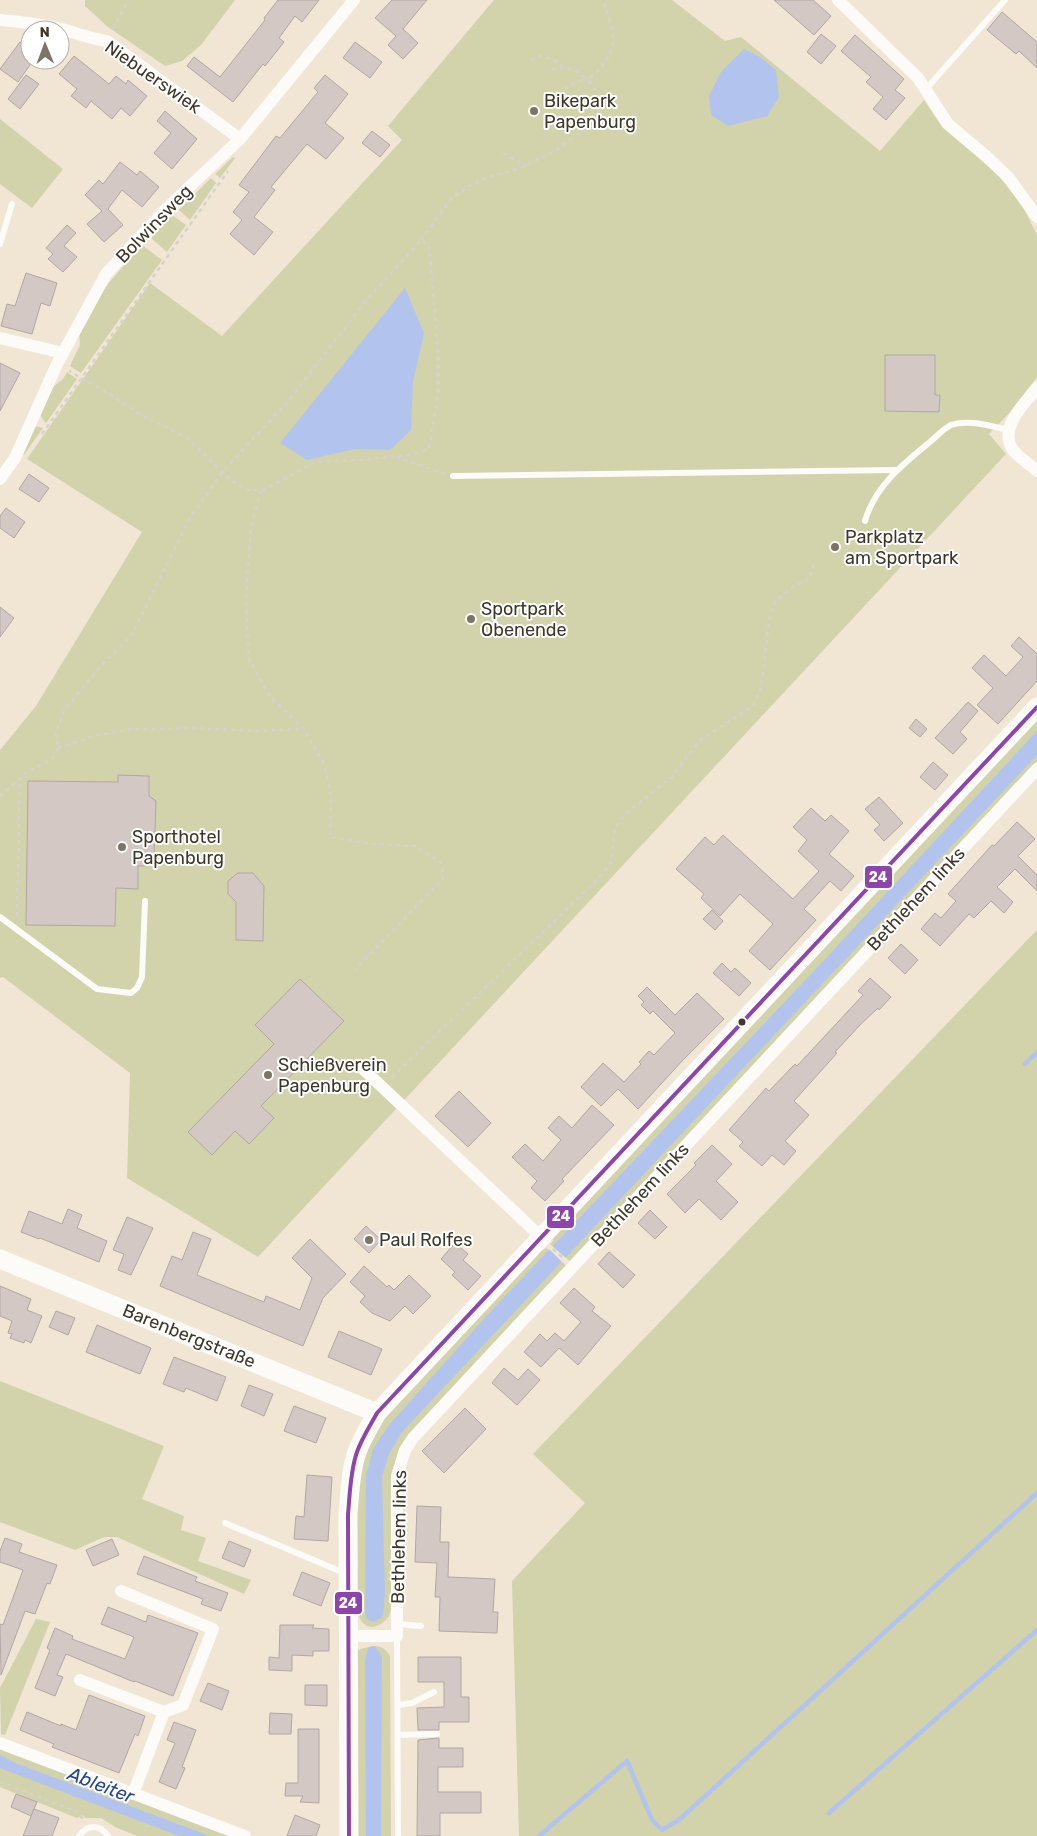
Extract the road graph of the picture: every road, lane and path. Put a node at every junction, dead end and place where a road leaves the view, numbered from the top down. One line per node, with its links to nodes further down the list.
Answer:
1 (128, 0): 7 (path)
2 (354, 0): 14 (street, Bolwinsweg)
3 (603, 0): 11 (path)
4 (838, 0): 13 (street)
5 (1005, 0): 13 (lane)
6 (0, 20): 7 (street, Niebuerswiek)
7 (107, 41): 14 (street, Niebuerswiek)
8 (532, 60): 9 (path)
9 (564, 67): 10 (path); 11 (path)
10 (552, 70)
11 (588, 80): 12 (path); 16 (path)
12 (564, 89)
13 (926, 90): 19 (street)
14 (240, 138): 23 (street, Bolwinsweg)
15 (503, 153): 16 (path)
16 (526, 166): 20 (path)
17 (228, 171): 24 (path)
18 (12, 204): 21 (lane)
19 (1037, 217)
20 (421, 240): 28 (path); 30 (path)
21 (0, 244)
22 (0, 338): 23 (street)
23 (60, 359): 24 (path); 33 (street, Bolwinsweg)
24 (81, 378): 27 (path); 30 (path)
25 (1037, 388): 26 (street)
26 (1008, 430): 29 (lane); 31 (street)
27 (38, 440)
28 (395, 456): 32 (path); 34 (path)
29 (897, 470): 32 (lane); 35 (lane)
30 (223, 471): 34 (path); 39 (path)
31 (1037, 471)
32 (453, 476)
33 (0, 478)
34 (261, 491): 38 (path)
35 (865, 521)
36 (816, 561): 48 (path)
37 (1037, 707): 49 (street)
38 (304, 729): 39 (path); 46 (path)
39 (58, 748): 41 (path)
40 (1037, 769): 57 (street, Bethlehem links)
41 (20, 777): 42 (path); 45 (path)
42 (0, 796)
43 (145, 901): 45 (lane)
44 (0, 917): 45 (lane)
45 (16, 929)
46 (355, 970)
47 (361, 1067): 48 (street)
48 (382, 1087): 49 (street)
49 (545, 1242): 51 (path); 52 (street)
50 (0, 1259): 52 (street, Barenbergstraße)
51 (566, 1262)
52 (377, 1413): 54 (street)
53 (224, 1523): 54 (lane)
54 (348, 1574): 58 (street)
55 (121, 1591): 62 (street)
56 (421, 1626): 57 (lane)
57 (397, 1630): 58 (street); 61 (lane)
58 (348, 1636): 72 (street)
59 (80, 1680): 62 (street)
60 (434, 1692): 61 (lane)
61 (398, 1705): 64 (lane)
62 (164, 1712): 67 (street)
63 (437, 1734): 64 (lane)
64 (398, 1735): 73 (lane)
65 (0, 1743): 67 (street)
66 (0, 1782): 68 (path)
67 (133, 1794): 71 (street)
68 (88, 1827): 69 (lane); 70 (lane)
69 (79, 1836)
70 (109, 1836)
71 (245, 1836)
72 (349, 1836)
73 (398, 1836)

